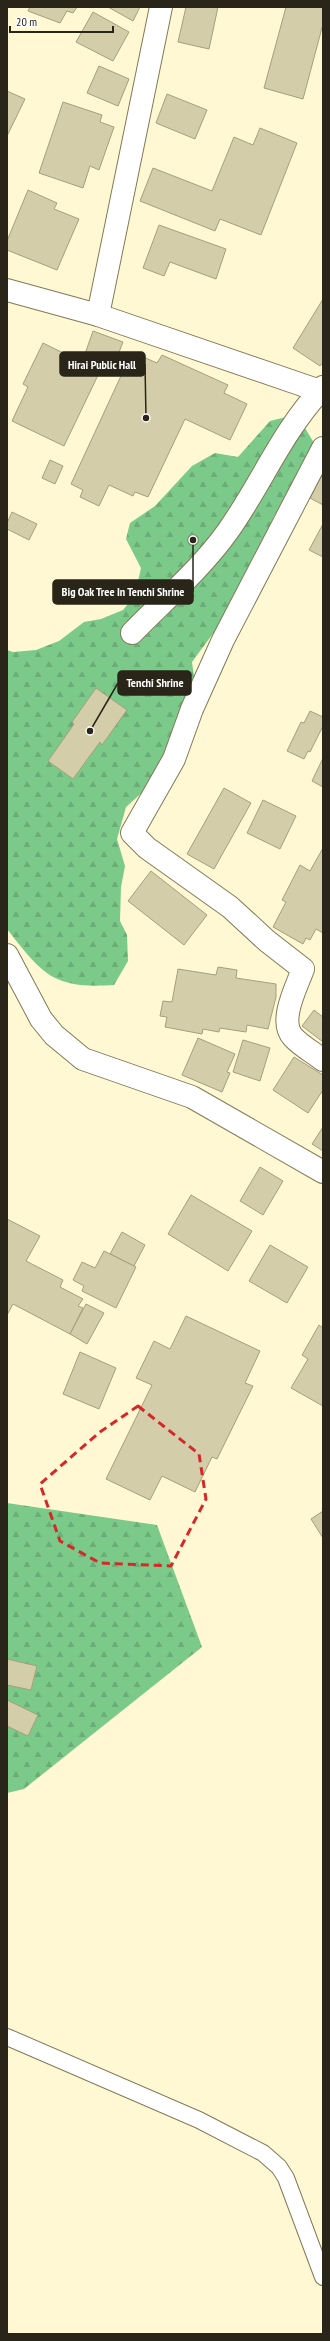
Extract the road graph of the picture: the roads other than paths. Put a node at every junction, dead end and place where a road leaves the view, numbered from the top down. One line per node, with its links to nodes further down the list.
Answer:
1 (161, 7): 3 (street)
2 (7, 290): 3 (street)
3 (98, 315): 4 (street)
4 (322, 390): 6 (street)
5 (323, 448): 8 (street)
6 (132, 632)
7 (7, 955): 9 (street)
8 (323, 1060)
9 (323, 1172)
10 (7, 2037): 11 (lane)
11 (323, 2277)

